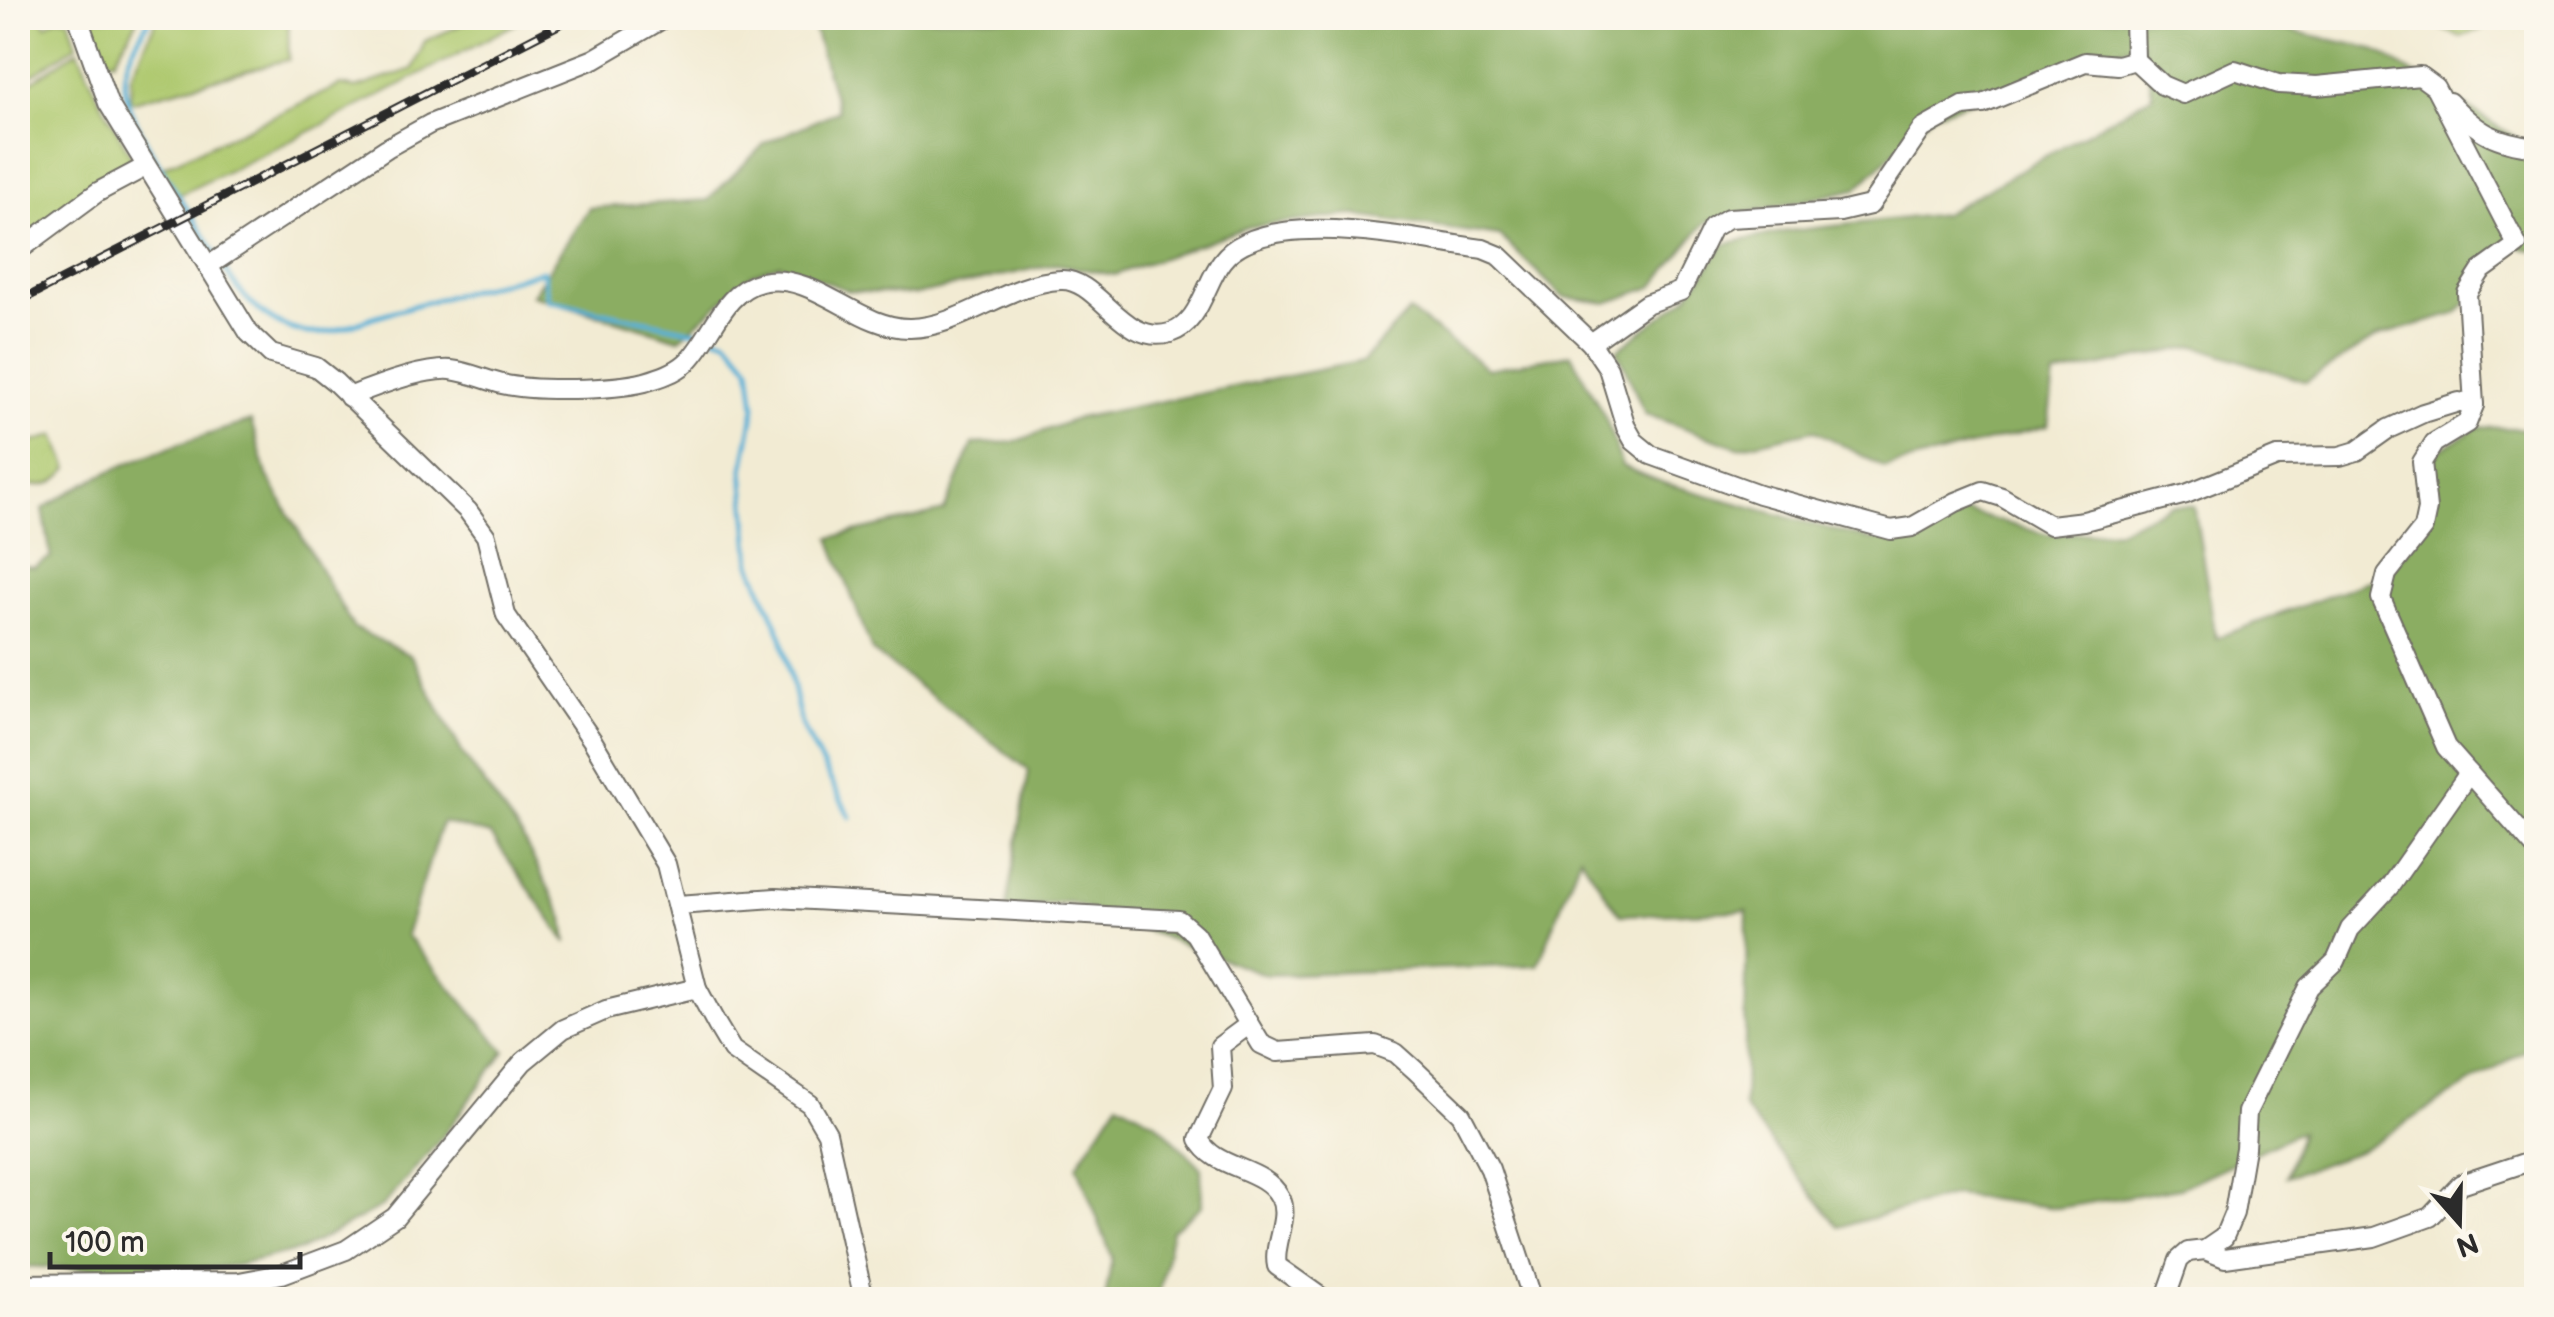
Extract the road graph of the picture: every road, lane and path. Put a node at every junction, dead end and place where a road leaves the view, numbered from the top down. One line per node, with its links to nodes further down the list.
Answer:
1 (78, 18): 7 (street)
2 (664, 18): 9 (street)
3 (2134, 18): 4 (street)
4 (2136, 60): 5 (street); 10 (street)
5 (2435, 88): 6 (street); 12 (street)
6 (2536, 147)
7 (144, 166): 8 (street); 9 (street)
8 (18, 252)
9 (208, 266): 11 (street)
10 (1591, 343): 11 (street); 12 (street)
11 (350, 396): 15 (street)
12 (2474, 405): 13 (street)
13 (2469, 773): 14 (street); 19 (street)
14 (2536, 848)
15 (678, 905): 16 (street); 17 (street)
16 (697, 988): 20 (street); 21 (street)
17 (1247, 1026): 22 (street); 23 (street)
18 (2536, 1158): 19 (street)
19 (2205, 1250): 24 (street)
20 (18, 1284)
21 (864, 1300)
22 (1325, 1300)
23 (1533, 1300)
24 (2165, 1300)

